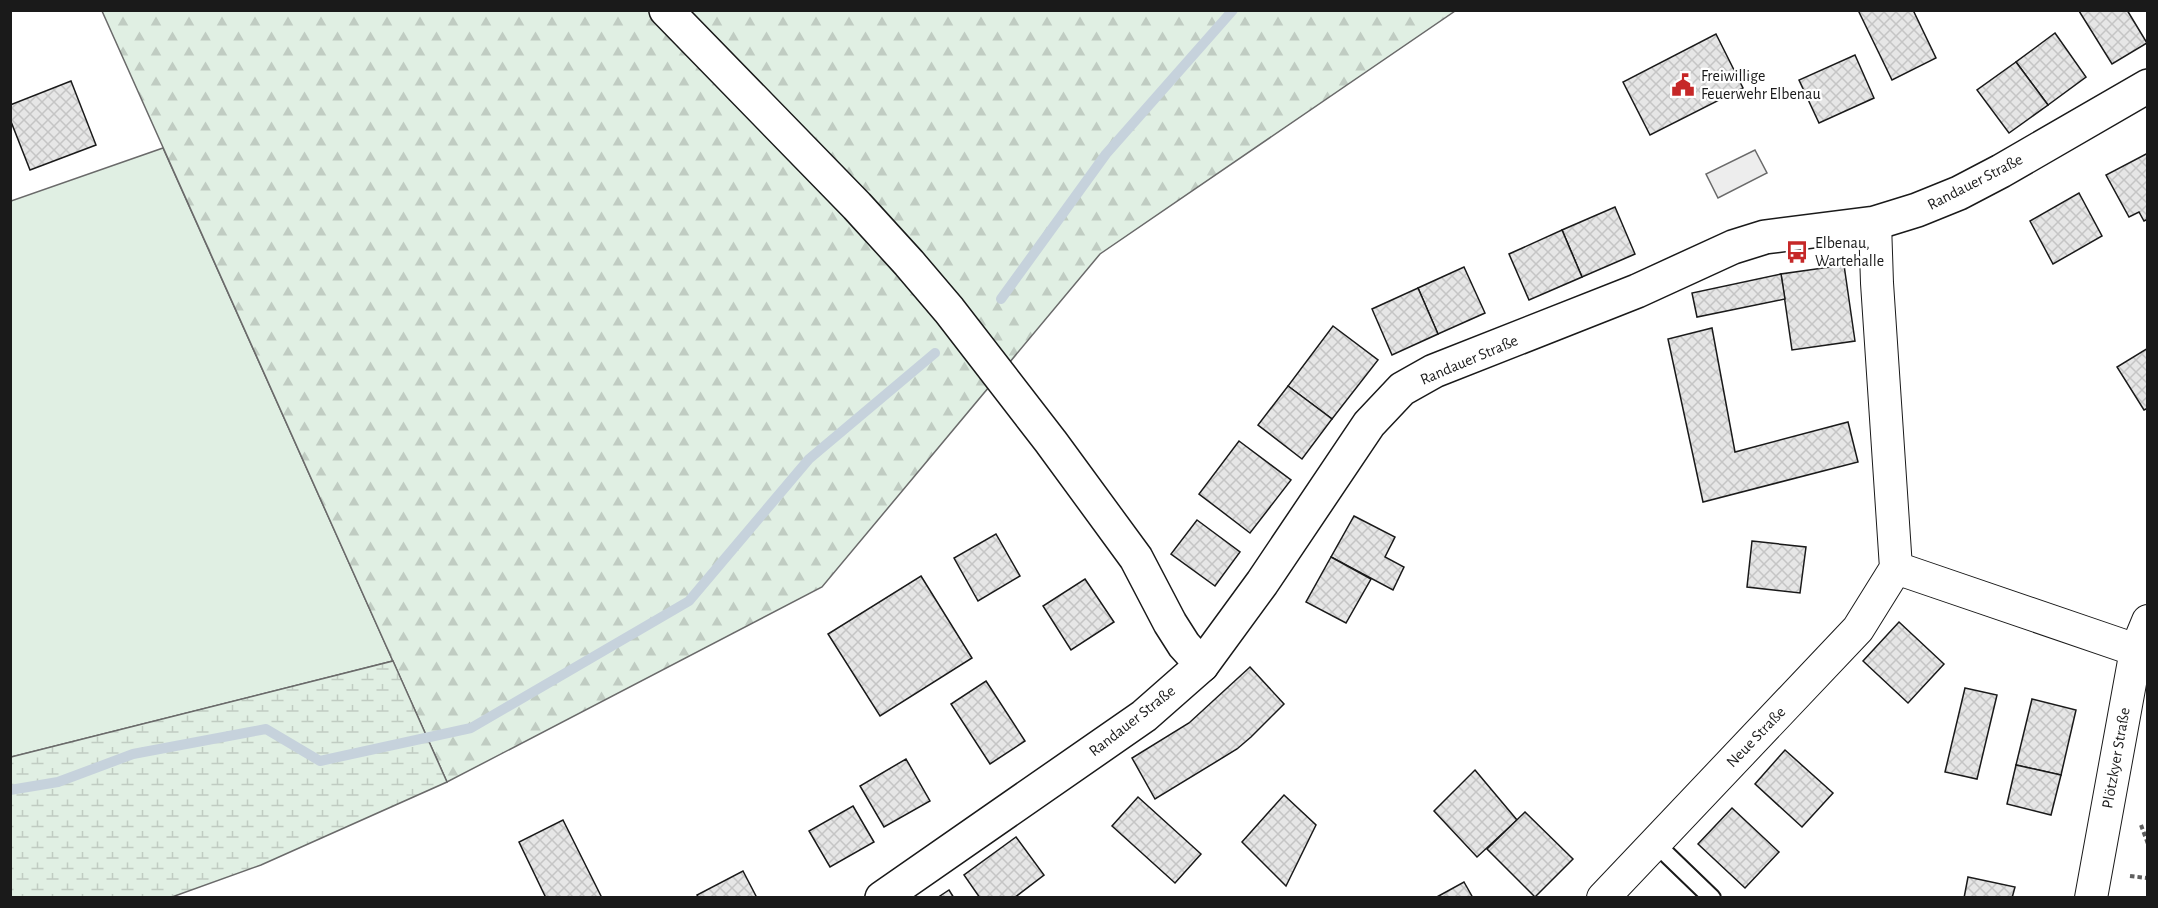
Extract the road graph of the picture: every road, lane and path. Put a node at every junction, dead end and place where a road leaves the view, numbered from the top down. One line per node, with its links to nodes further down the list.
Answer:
1 (666, 10): 7 (street)
2 (2148, 86): 3 (street, Randauer Straße)
3 (1875, 223): 4 (street); 7 (street, Randauer Straße)
4 (1896, 568): 6 (street); 8 (street, Neue Straße)
5 (2148, 621): 6 (street, Plötzkyer Straße)
6 (2136, 650): 14 (street, Plötzkyer Straße)
7 (1202, 665): 11 (street, Randauer Straße)
8 (1655, 843): 12 (street, Neue Straße); 13 (lane)
9 (2148, 876): 10 (path)
10 (2148, 881)
11 (882, 897)
12 (1603, 897)
13 (1712, 897)
14 (2091, 897)

